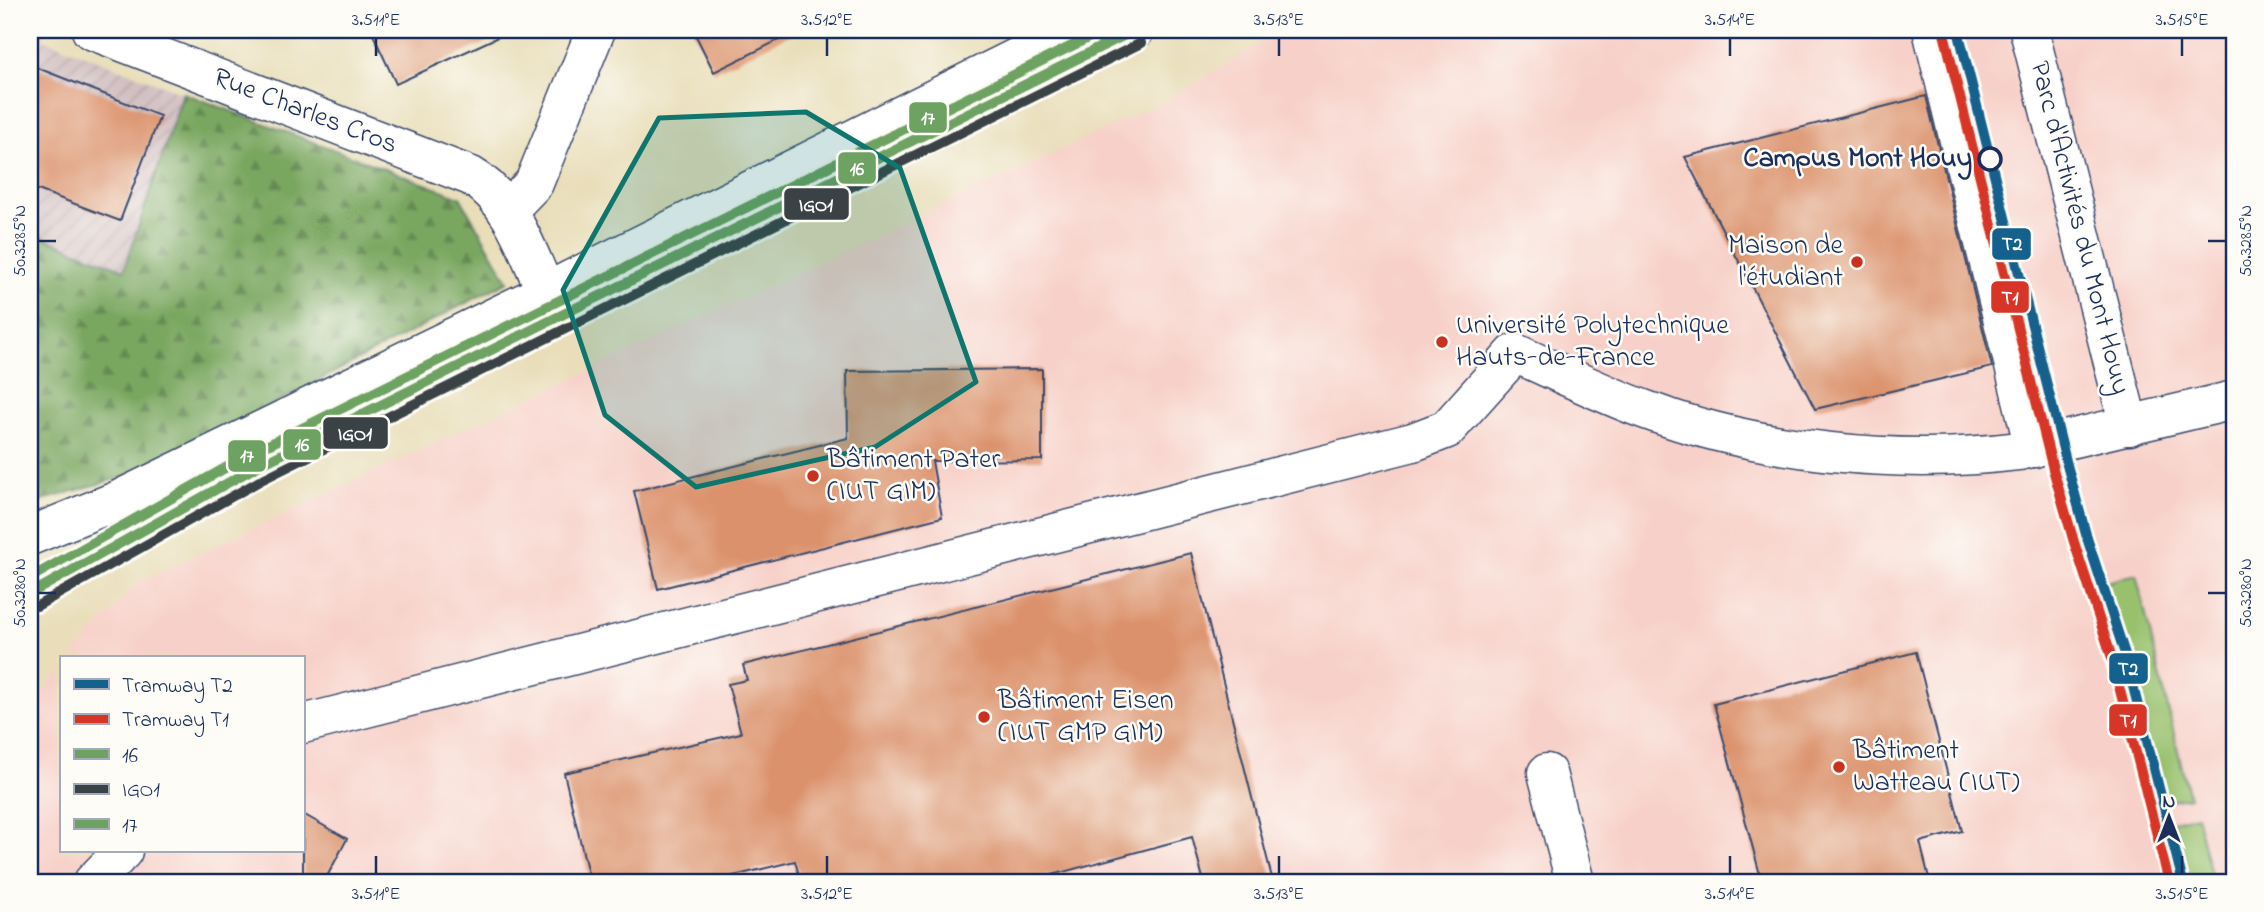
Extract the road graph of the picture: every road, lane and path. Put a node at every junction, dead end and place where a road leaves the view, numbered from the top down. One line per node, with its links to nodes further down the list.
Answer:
1 (91, 30): 7 (street, Rue Charles Cros)
2 (596, 30): 7 (street)
3 (1072, 30): 8 (street)
4 (1135, 30): 13 (street)
5 (1932, 30): 11 (street)
6 (2029, 30): 10 (street, Parc d'Activités du Mont Houy)
7 (507, 211): 8 (street, Rue Charles Cros)
8 (546, 292): 12 (street)
9 (2234, 400): 10 (street, Parc d'Activités du Mont Houy)
10 (2129, 426): 11 (street, Parc d'Activités du Mont Houy)
11 (2034, 448): 14 (street, Parc d'Activités du Mont Houy)
12 (30, 536)
13 (30, 594)
14 (304, 724)
15 (1547, 773): 18 (street)
16 (122, 852): 17 (street)
17 (93, 882)
18 (1575, 882)

